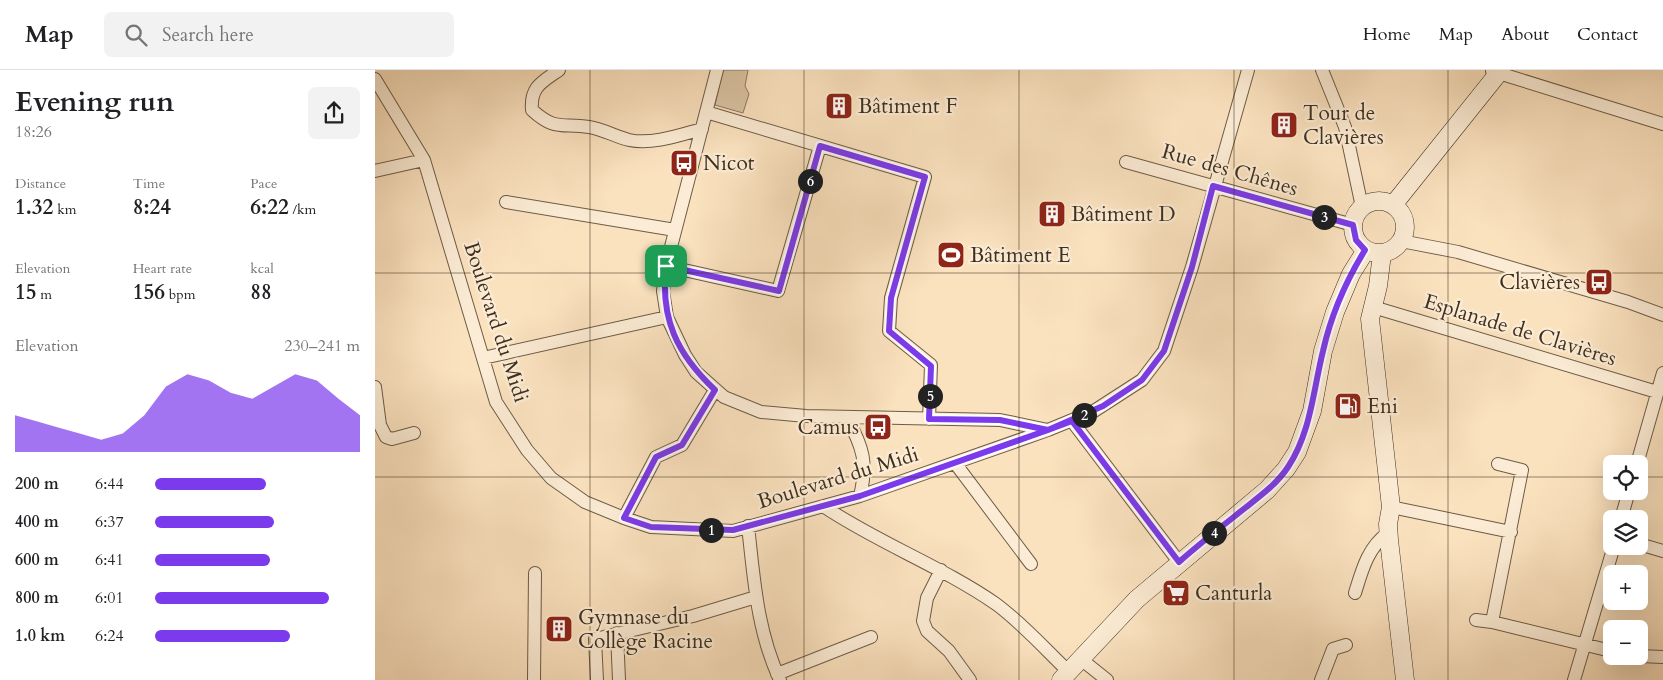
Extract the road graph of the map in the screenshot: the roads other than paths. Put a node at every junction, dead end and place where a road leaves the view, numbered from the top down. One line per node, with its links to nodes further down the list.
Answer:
1 (559, 70): 9 (street)
2 (717, 70): 7 (street)
3 (1248, 70): 14 (street, Boulevard du Midi)
4 (1322, 70): 17 (street)
5 (1497, 71): 8 (street); 16 (street)
6 (375, 79): 11 (street, Boulevard du Midi)
7 (706, 112): 9 (street); 10 (street)
8 (1663, 124)
9 (701, 129): 19 (street)
10 (820, 146): 22 (street); 32 (street)
11 (424, 160): 13 (street); 26 (street, Boulevard du Midi)
12 (1126, 162): 14 (street, Rue des Chênes)
13 (375, 172)
14 (1213, 186): 18 (street, Rue des Chênes); 33 (street, Boulevard du Midi)
15 (506, 202): 19 (street)
16 (1393, 205): 17 (street); 20 (street)
17 (1362, 208): 18 (street)
18 (1353, 225): 21 (street)
19 (675, 230): 22 (street)
20 (1401, 241): 21 (street); 24 (street)
21 (1374, 252): 23 (street); 49 (street)
22 (666, 266): 25 (street)
23 (1373, 307): 30 (street, Esplanade de Clavières); 41 (street)
24 (1663, 315)
25 (667, 317): 26 (street); 29 (street)
26 (483, 358): 42 (street, Boulevard du Midi)
27 (1663, 373): 30 (street)
28 (375, 387): 35 (street)
29 (715, 390): 31 (street); 42 (street)
30 (1657, 392): 36 (street)
31 (847, 418): 32 (street); 39 (street)
32 (929, 419): 34 (street)
33 (1072, 421): 34 (street, Boulevard du Midi); 49 (street)
34 (1048, 430): 37 (street, Boulevard du Midi)
35 (414, 433)
36 (1640, 455)
37 (955, 463): 39 (street, Boulevard du Midi); 50 (street)
38 (1498, 464): 44 (street)
39 (860, 496): 40 (street, Boulevard du Midi)
40 (823, 506): 43 (street, Boulevard du Midi); 51 (street)
41 (1391, 507): 44 (street); 45 (street); 74 (street)
42 (624, 518): 43 (street, Boulevard du Midi)
43 (748, 526): 54 (street)
44 (1511, 532): 56 (street)
45 (1388, 533): 53 (street); 73 (street)
46 (1648, 547): 47 (street)
47 (1663, 551)
48 (1611, 555): 60 (street)
49 (1179, 562): 64 (street)
50 (1031, 564)
51 (941, 570): 65 (street); 70 (street)
52 (535, 573): 67 (street)
53 (1355, 593)
54 (756, 598): 57 (street); 66 (street)
55 (1476, 620): 56 (street)
56 (1492, 622): 60 (street)
57 (617, 633): 68 (street); 69 (street)
58 (871, 637): 66 (street)
59 (1346, 645): 72 (street)
60 (1584, 646): 61 (street); 75 (street)
61 (1603, 650)
62 (1648, 656): 63 (street)
63 (1663, 657)
64 (1082, 660): 65 (street); 71 (street)
65 (1065, 676)
66 (778, 677)
67 (534, 680)
68 (597, 680)
69 (619, 680)
70 (969, 680)
71 (1107, 680)
72 (1321, 680)
73 (1405, 680)
74 (1417, 680)
75 (1574, 680)

